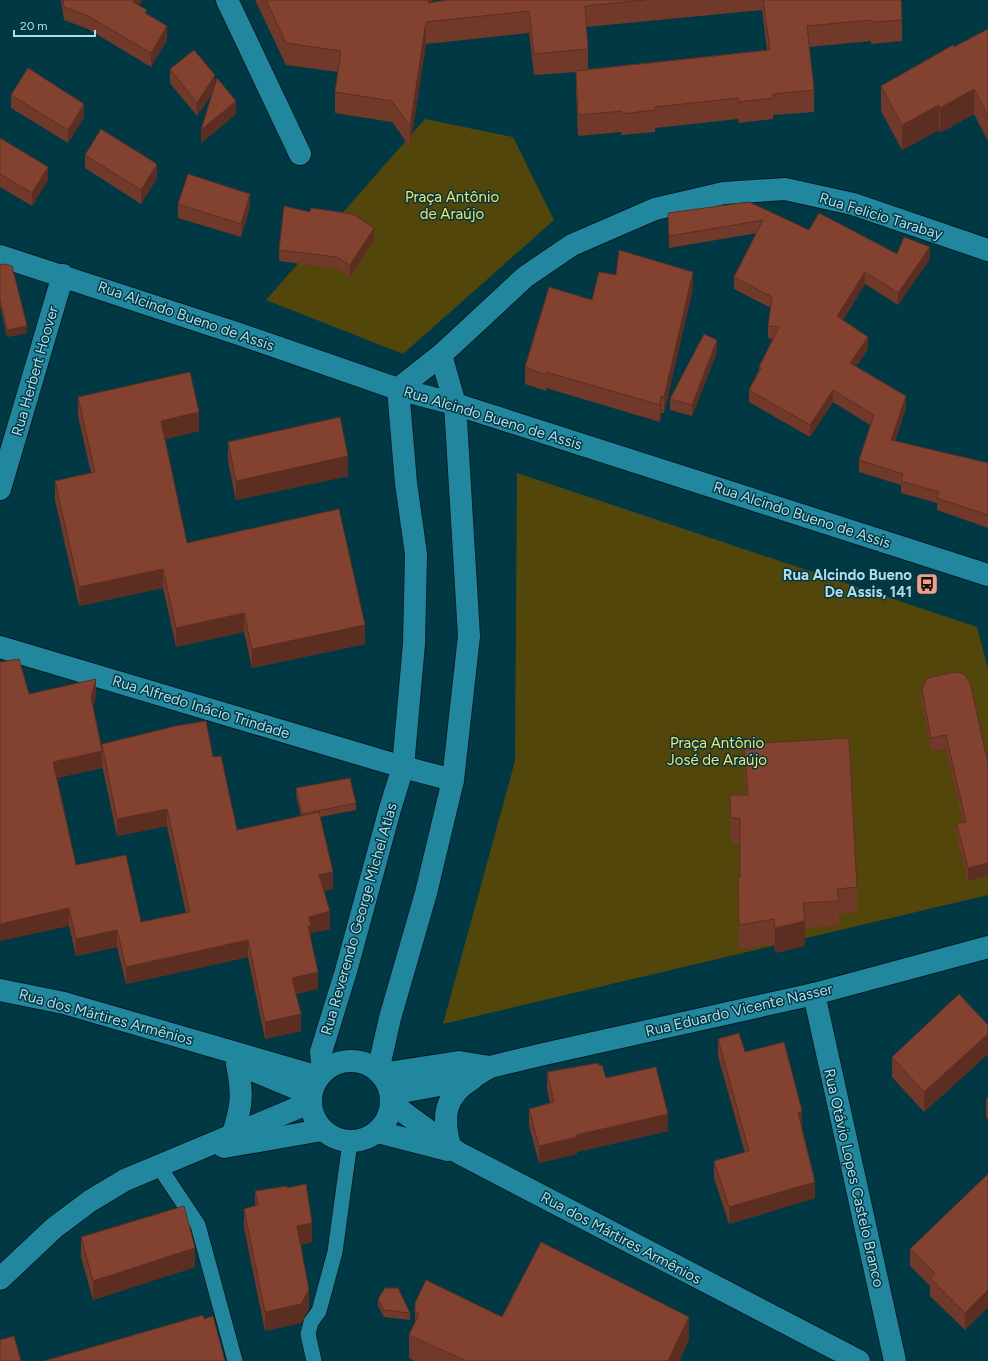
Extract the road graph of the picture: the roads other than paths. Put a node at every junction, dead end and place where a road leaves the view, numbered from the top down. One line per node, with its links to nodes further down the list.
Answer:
1 (227, 0): 2 (street)
2 (300, 154)
3 (988, 250): 6 (street, Rua Felicio Tarabay)
4 (0, 256): 5 (street, Rua Alcindo Bueno de Assis)
5 (63, 275): 7 (street, Rua Alcindo Bueno de Assis); 9 (street, Rua Herbert Hoover)
6 (441, 355): 7 (street, Rua Felicio Tarabay); 8 (street)
7 (398, 389): 8 (street, Rua Alcindo Bueno de Assis); 12 (street, Rua Reverendo George Michel Atlas)
8 (455, 404): 10 (street, Rua Alcindo Bueno de Assis); 13 (street)
9 (0, 489)
10 (988, 575)
11 (0, 647): 12 (street, Rua Alfredo Inácio Trindade)
12 (403, 767): 13 (street); 21 (street, Rua Reverendo George Michel Atlas)
13 (453, 780): 20 (street)
14 (988, 947): 16 (street, Rua Eduardo Vicente Nasser)
15 (0, 990): 17 (street, Rua dos Mártires Armênios)
16 (814, 994): 19 (street, Rua Eduardo Vicente Nasser); 34 (street, Rua Otávio Lopes Castelo Branco)
17 (211, 1045): 18 (street, Rua dos Mártires Armênios); 21 (street, Rua dos Mártires Armênios)
18 (237, 1064): 21 (street, Rua dos Mártires Armênios); 25 (street)
19 (483, 1071): 20 (street, Rua Eduardo Vicente Nasser); 22 (street, Rua Eduardo Vicente Nasser); 27 (street)
20 (379, 1072): 21 (street); 22 (street)
21 (315, 1086): 23 (street); 25 (street)
22 (391, 1098): 24 (street); 27 (street, Rua dos Mártires Armênios)
23 (322, 1130): 26 (street); 28 (street)
24 (378, 1132): 26 (street); 27 (street)
25 (233, 1134): 28 (street)
26 (350, 1142): 32 (lane)
27 (454, 1150): 33 (street, Rua dos Mártires Armênios)
28 (182, 1155): 29 (street)
29 (158, 1165): 30 (street); 31 (lane)
30 (0, 1279)
31 (236, 1361)
32 (314, 1361)
33 (859, 1361)
34 (895, 1361)

